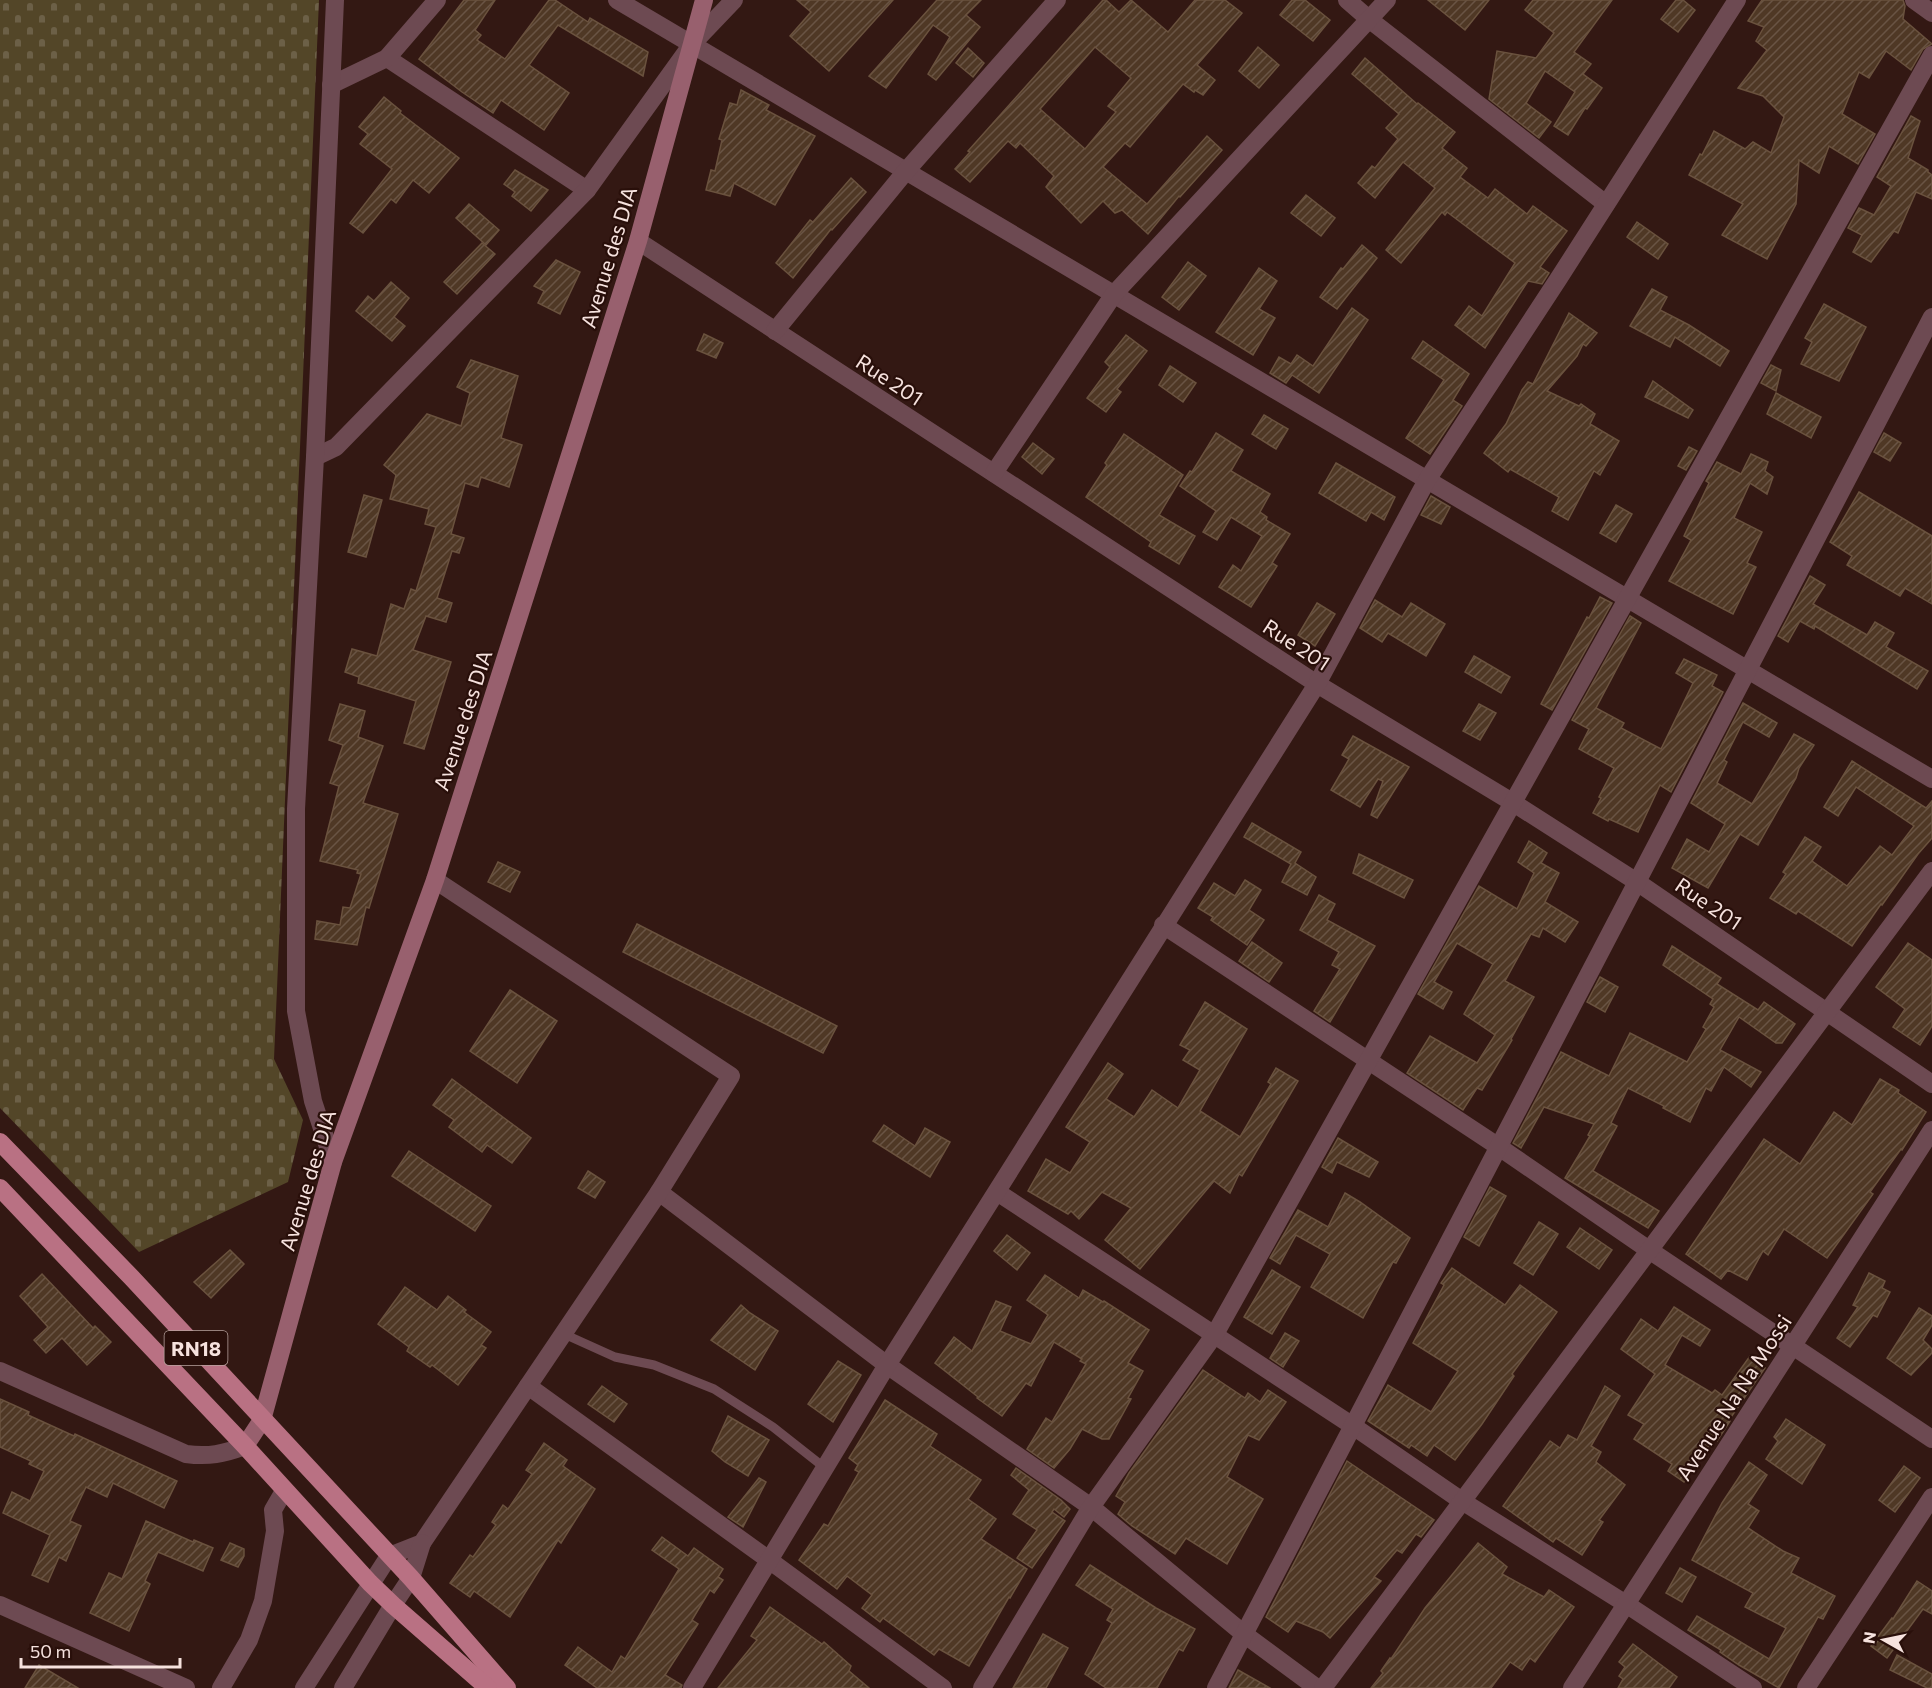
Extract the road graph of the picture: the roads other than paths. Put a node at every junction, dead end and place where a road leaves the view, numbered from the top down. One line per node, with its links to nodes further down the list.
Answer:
1 (335, 0): 16 (street)
2 (437, 0): 15 (street)
3 (617, 0): 13 (street)
4 (704, 0): 13 (street, Avenue des DIA)
5 (734, 0): 13 (street)
6 (1057, 0): 17 (street)
7 (1347, 0): 12 (street)
8 (1387, 0): 12 (street)
9 (1737, 0): 19 (street)
10 (1914, 0): 11 (street)
11 (1932, 13)
12 (1370, 20): 19 (street); 21 (street)
13 (692, 44): 17 (street); 18 (street); 20 (street, Avenue des DIA)
14 (1932, 55): 28 (street)
15 (387, 58): 16 (street); 18 (street)
16 (331, 85): 25 (street)
17 (906, 171): 21 (street); 23 (street)
18 (587, 189): 25 (street)
19 (1606, 204): 27 (street)
20 (638, 241): 23 (street, Rue 201); 34 (street, Avenue des DIA)
21 (1114, 294): 26 (street); 27 (street)
22 (1932, 317): 24 (street)
23 (775, 331): 26 (street, Rue 201)
24 (1925, 346): 29 (street)
25 (315, 457): 43 (street)
26 (994, 473): 30 (street, Rue 201)
27 (1427, 480): 28 (street); 30 (street)
28 (1626, 599): 29 (street); 32 (street)
29 (1747, 670): 31 (street); 35 (street)
30 (1317, 684): 32 (street, Rue 201); 36 (street)
31 (1932, 779)
32 (1512, 802): 35 (street, Rue 201); 38 (street)
33 (1932, 871): 37 (street)
34 (435, 880): 43 (street, Avenue des DIA); 45 (street)
35 (1637, 882): 37 (street, Rue 201); 42 (street)
36 (1163, 925): 38 (street); 46 (street)
37 (1827, 1011): 39 (street, Rue 201); 47 (street)
38 (1368, 1061): 42 (street); 49 (street)
39 (1932, 1084)
40 (1932, 1130): 50 (street, Avenue Na Na Mossi)
41 (0, 1142): 54 (main road, RN18)
42 (1499, 1147): 47 (street); 55 (street)
43 (333, 1162): 54 (street, Avenue des DIA)
44 (0, 1188): 57 (main road, RN18)
45 (659, 1192): 48 (street); 51 (street)
46 (997, 1192): 49 (street); 51 (street)
47 (1650, 1250): 50 (street); 61 (street)
48 (564, 1334): 53 (street); 58 (lane)
49 (1215, 1334): 55 (street); 62 (street)
50 (1793, 1346): 56 (street); 68 (street, Avenue Na Na Mossi)
51 (887, 1365): 58 (street); 62 (street)
52 (0, 1371): 57 (street)
53 (528, 1386): 63 (street); 65 (street)
54 (262, 1420): 57 (street, Avenue des DIA); 64 (main road, RN18)
55 (1353, 1426): 61 (street); 71 (street)
56 (1932, 1439)
57 (245, 1446): 59 (main road, RN18)
58 (825, 1468): 65 (street)
59 (284, 1491): 67 (main road, RN18); 73 (street)
60 (1932, 1497): 86 (street)
61 (1462, 1501): 68 (street); 83 (street)
62 (1091, 1507): 71 (street); 80 (street)
63 (422, 1543): 64 (street); 66 (street)
64 (389, 1556): 66 (main road, RN18); 67 (street)
65 (769, 1560): 78 (street); 79 (street)
66 (411, 1578): 70 (street); 77 (main road, RN18)
67 (370, 1583): 70 (main road, RN18); 74 (street)
68 (1626, 1604): 84 (street, Avenue Na Na Mossi); 85 (street)
69 (0, 1605): 72 (street)
70 (393, 1605): 75 (street); 76 (main road, RN18)
71 (1244, 1634): 81 (street); 82 (street)
72 (186, 1688)
73 (221, 1688)
74 (304, 1688)
75 (343, 1688)
76 (488, 1688)
77 (507, 1688)
78 (692, 1688)
79 (943, 1688)
80 (982, 1688)
81 (1216, 1688)
82 (1317, 1688)
83 (1323, 1688)
84 (1572, 1688)
85 (1753, 1688)
86 (1806, 1688)

